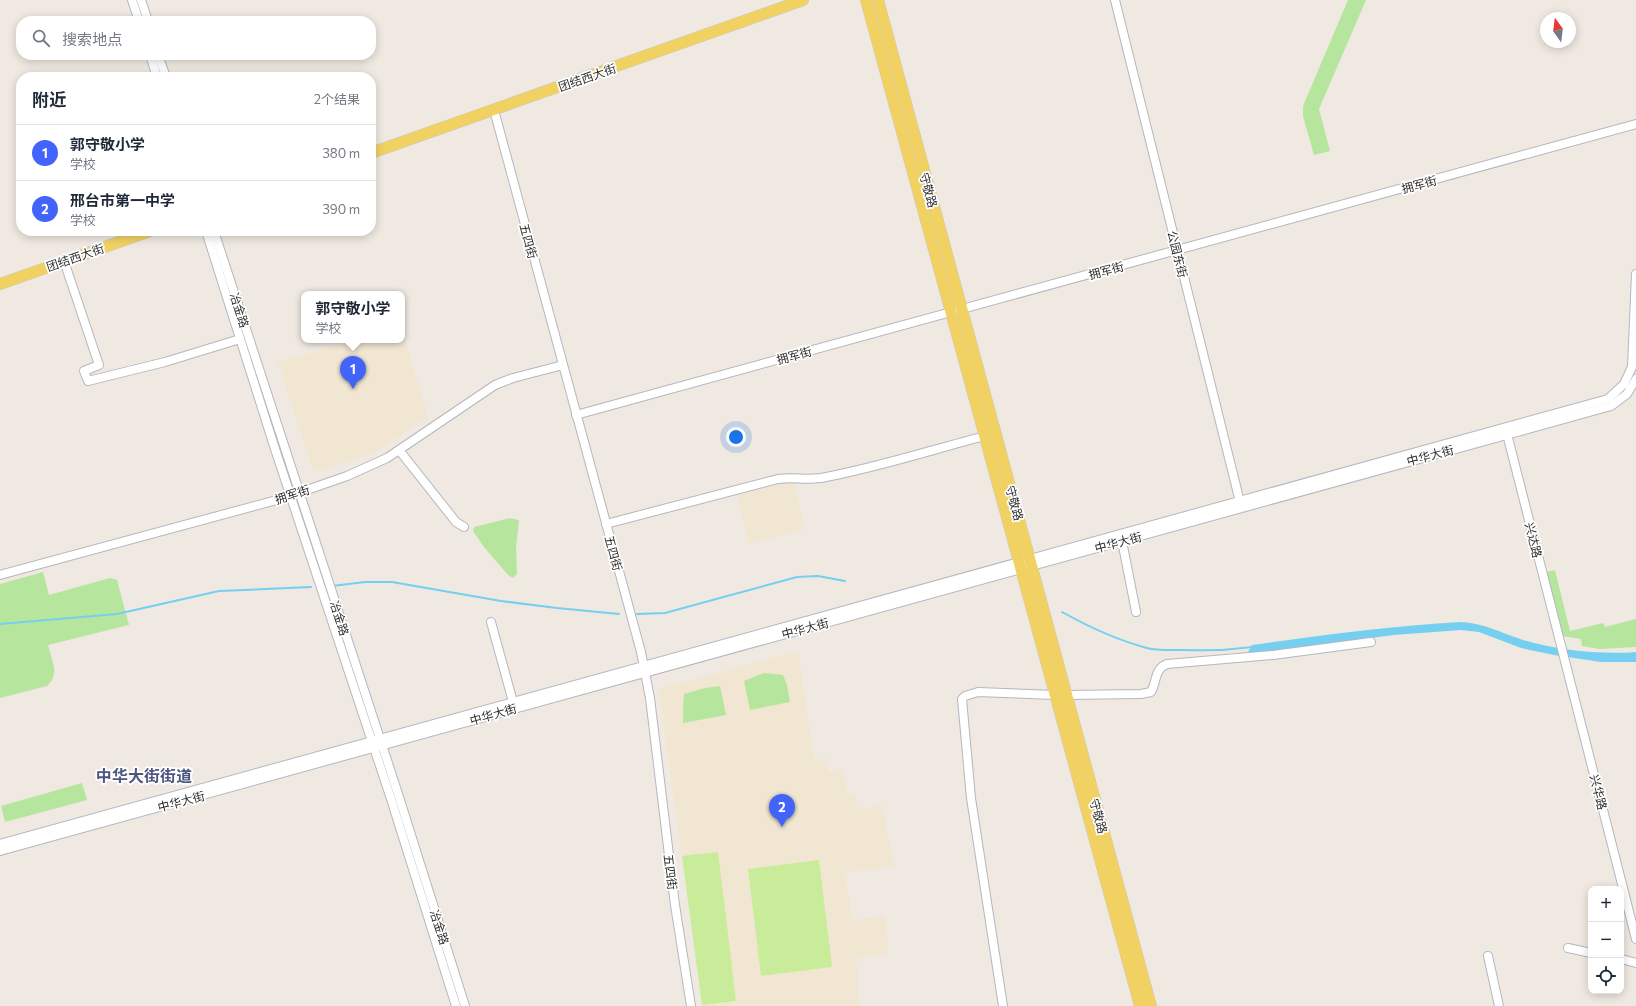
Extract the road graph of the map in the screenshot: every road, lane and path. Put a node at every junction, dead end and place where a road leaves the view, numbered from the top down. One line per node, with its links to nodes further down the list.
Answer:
1 (132, 0): 8 (street)
2 (141, 0): 9 (street)
3 (783, 0): 16 (main road, 团结西大街)
4 (803, 0): 14 (main road, 团结西大街)
5 (866, 0): 27 (main road, 守敬路)
6 (878, 0): 27 (main road, 守敬路)
7 (1115, 0): 22 (street, 公园东街)
8 (137, 16)
9 (146, 16)
10 (152, 60): 12 (street)
11 (160, 60): 13 (street)
12 (155, 72)
13 (164, 72)
14 (494, 110): 17 (main road, 团结西大街); 29 (street, 五四街)
15 (1636, 124): 22 (street, 拥军街)
16 (376, 144)
17 (376, 151)
18 (115, 236): 25 (main road, 团结西大街)
19 (136, 236): 23 (main road, 团结西大街)
20 (208, 236): 28 (street, 冶金路)
21 (216, 236): 36 (street, 冶金路)
22 (1177, 251): 27 (street, 拥军街); 37 (street, 公园东街)
23 (64, 261): 26 (main road, 团结西大街); 28 (street)
24 (1636, 274): 31 (street)
25 (0, 276)
26 (0, 284)
27 (957, 311): 32 (street, 拥军街); 34 (main road, 守敬路); 41 (main road, 守敬路)
28 (240, 339): 36 (street, 冶金路)
29 (563, 365): 32 (street, 五四街); 35 (street, 拥军街)
30 (1636, 379): 31 (street)
31 (1610, 402): 33 (street, 中华大街); 37 (street, 中华大街)
32 (576, 415): 38 (street, 五四街)
33 (1507, 434): 37 (street, 中华大街); 46 (street, 兴达路)
34 (985, 436): 38 (street); 41 (main road, 守敬路)
35 (399, 450): 36 (street, 拥军街); 39 (street)
36 (294, 494): 42 (street, 拥军街); 51 (street, 冶金路); 52 (street, 冶金路)
37 (1240, 504): 40 (street, 中华大街); 41 (street, 中华大街)
38 (606, 524): 47 (street, 五四街)
39 (464, 527)
40 (1122, 540): 41 (street, 中华大街); 43 (street)
41 (1026, 564): 47 (street, 中华大街); 48 (main road, 守敬路); 49 (main road, 守敬路)
42 (0, 575)
43 (1136, 612)
44 (491, 622): 50 (street)
45 (1371, 642): 49 (street)
46 (1561, 646): 55 (street, 兴华路)
47 (644, 669): 50 (street, 中华大街); 51 (street, 中华大街); 63 (street, 五四街)
48 (1055, 695): 64 (street); 65 (main road, 守敬路)
49 (1067, 695): 66 (main road, 守敬路)
50 (513, 702): 51 (street, 中华大街)
51 (381, 742): 52 (street, 中华大街); 62 (street, 冶金路)
52 (372, 744): 53 (street, 中华大街); 54 (street, 中华大街); 61 (street, 冶金路)
53 (0, 844)
54 (0, 850)
55 (1636, 939)
56 (1568, 948): 57 (street)
57 (1588, 952)
58 (1488, 956): 67 (street)
59 (1624, 960): 60 (street)
60 (1636, 963)
61 (456, 1006)
62 (465, 1006)
63 (691, 1006)
64 (1003, 1006)
65 (1140, 1006)
66 (1152, 1006)
67 (1500, 1006)

